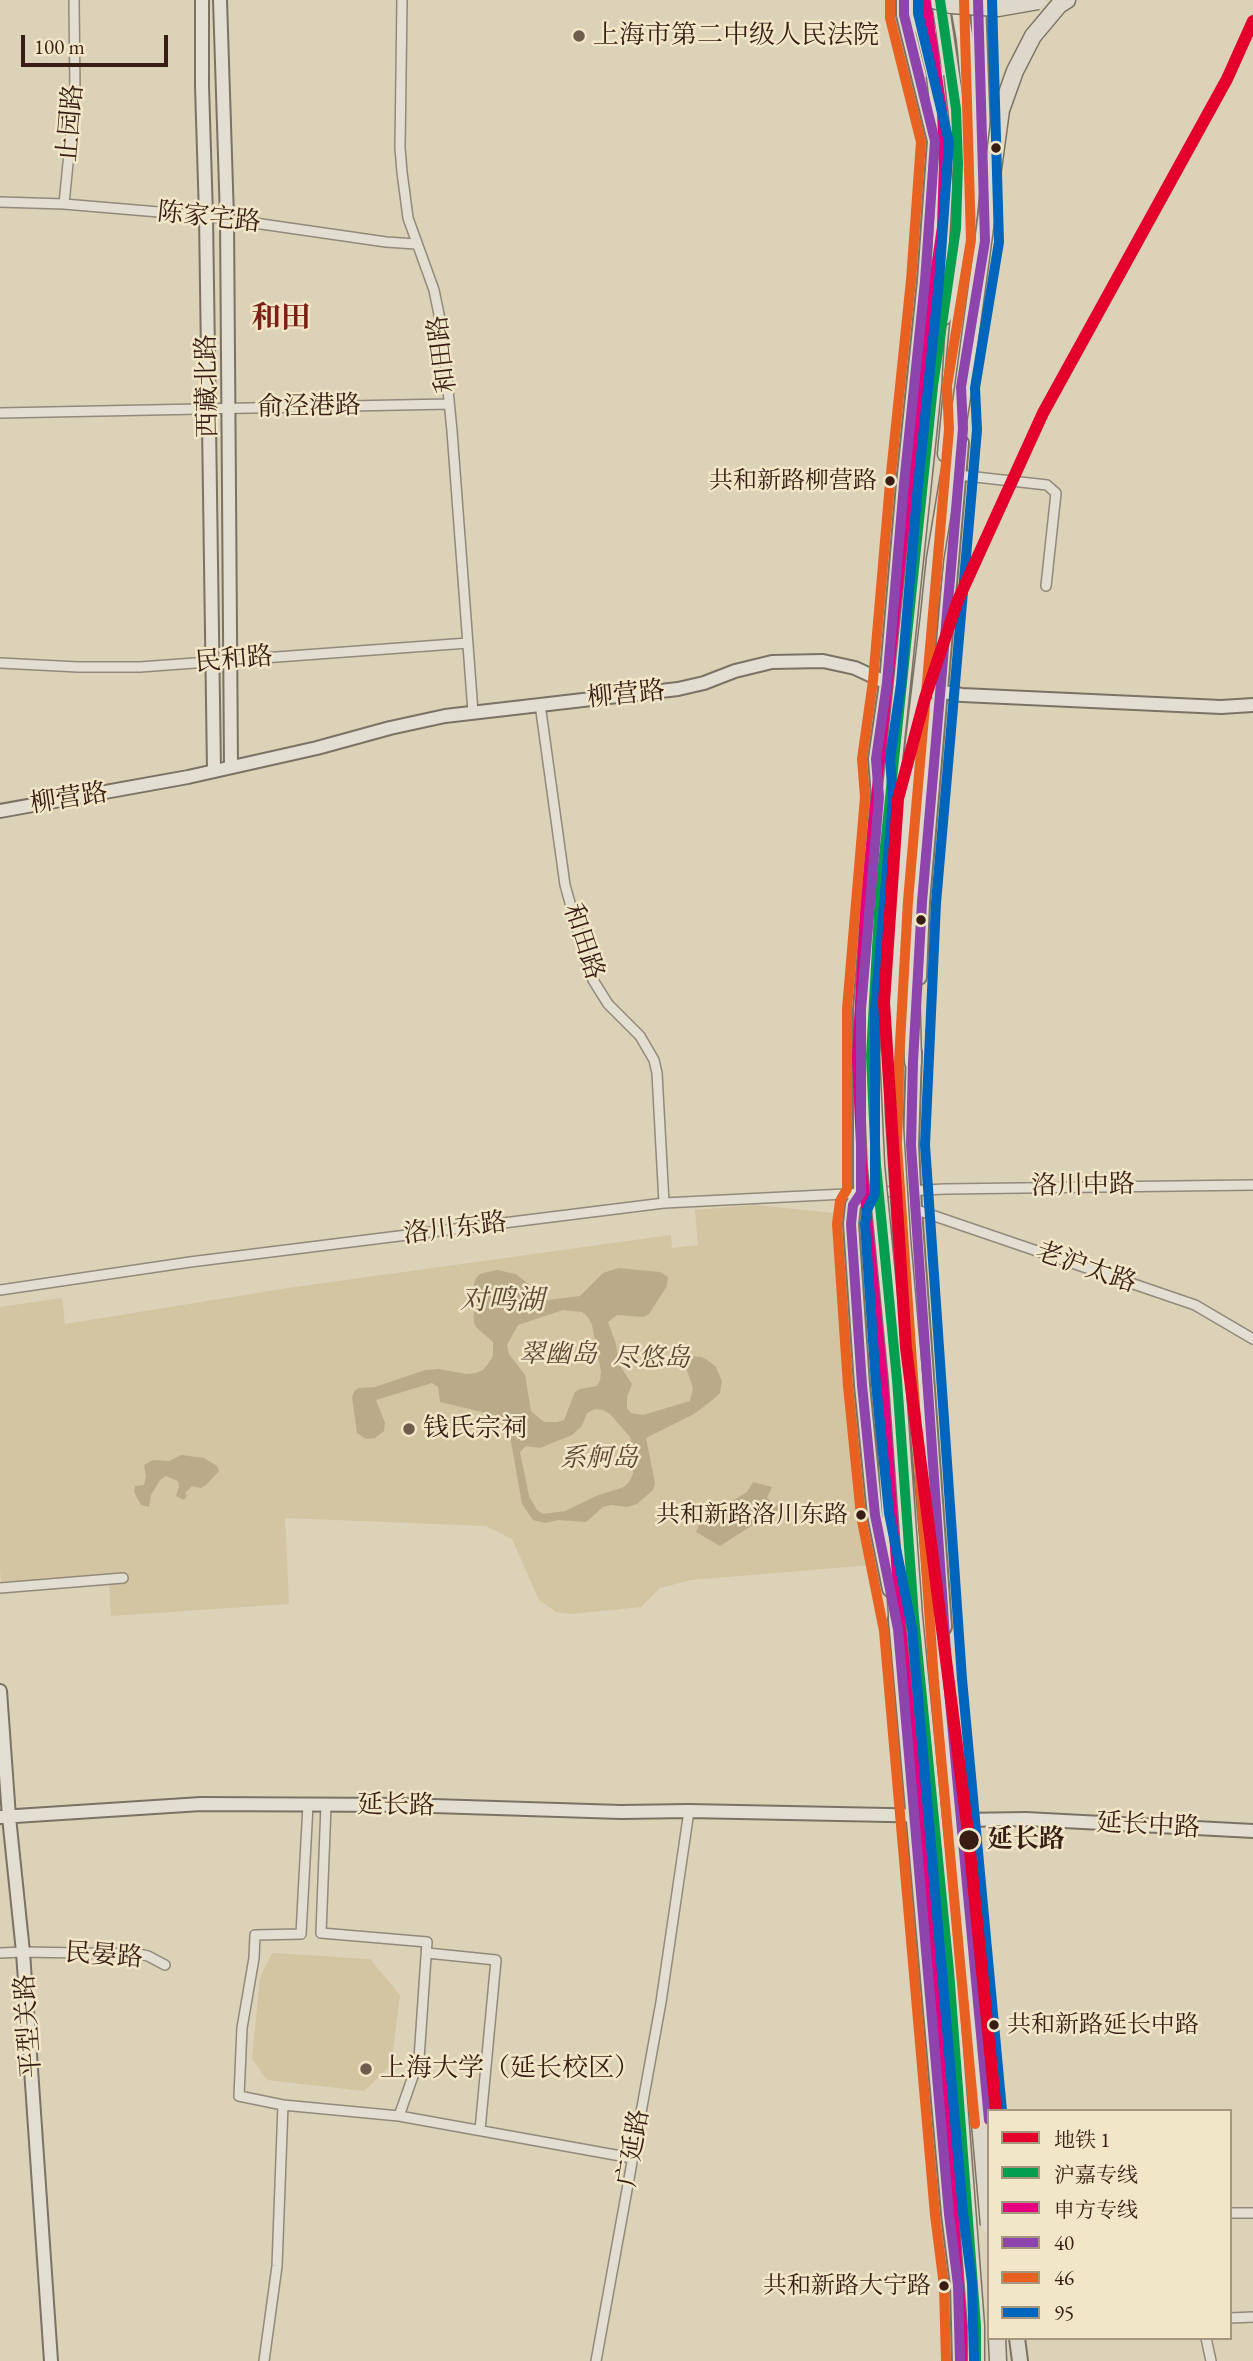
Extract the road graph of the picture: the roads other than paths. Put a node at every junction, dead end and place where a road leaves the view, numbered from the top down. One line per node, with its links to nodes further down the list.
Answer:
1 (74, 0): 16 (street, 止园路)
2 (202, 0): 17 (main road, 西藏北路)
3 (220, 0): 18 (main road, 西藏北路)
4 (402, 0): 19 (street, 和田路)
5 (907, 0): 14 (main road); 22 (highway, bridge)
6 (920, 0): 13 (main road)
7 (934, 0): 11 (highway, bridge)
8 (940, 0): 22 (highway, bridge)
9 (958, 0): 29 (highway, bridge)
10 (978, 0): 23 (main road)
11 (1040, 0)
12 (1067, 0): 29 (highway, bridge)
13 (945, 106): 14 (main road); 20 (main road)
14 (935, 141): 21 (main road)
15 (0, 202): 16 (street, 陈家宅路)
16 (64, 204): 17 (street, 陈家宅路)
17 (206, 216): 18 (street, 陈家宅路); 25 (main road, 西藏北路)
18 (227, 218): 19 (street, 陈家宅路); 26 (main road, 西藏北路)
19 (416, 244): 24 (street, 和田路)
20 (940, 261): 21 (main road); 36 (main road)
21 (925, 281): 36 (main road)
22 (933, 386): 45 (highway, bridge)
23 (961, 387): 28 (main road); 37 (main road)
24 (449, 404): 26 (street, 俞泾港路); 32 (street, 和田路)
25 (208, 408): 26 (street, 俞泾港路); 27 (street, 俞泾港路); 34 (main road, 西藏北路)
26 (228, 409): 33 (main road, 西藏北路)
27 (0, 412)
28 (958, 475): 30 (street); 37 (main road)
29 (935, 559): 31 (highway, bridge)
30 (1046, 586)
31 (929, 616): 44 (highway, bridge); 75 (highway, bridge)
32 (468, 643): 33 (street, 民和路); 40 (street, 和田路)
33 (230, 659): 34 (street, 民和路); 41 (main road, 西藏北路)
34 (211, 661): 35 (street, 民和路); 42 (main road, 西藏北路)
35 (0, 663)
36 (891, 684): 37 (main road, 柳营路); 38 (main road, 柳营路); 48 (main road)
37 (933, 691): 39 (main road, 柳营路); 44 (main road)
38 (540, 704): 40 (main road, 柳营路); 49 (street, 和田路)
39 (1253, 705)
40 (473, 712): 41 (main road, 柳营路)
41 (231, 767): 42 (main road, 柳营路)
42 (214, 771): 43 (main road, 柳营路)
43 (0, 811)
44 (913, 1062): 47 (main road)
45 (876, 1165): 55 (highway, bridge); 89 (highway, bridge)
46 (1253, 1185): 47 (street, 洛川中路)
47 (913, 1190): 48 (street, 洛川东路); 50 (main road)
48 (861, 1193): 49 (street, 洛川东路); 55 (main road); 55 (main road)
49 (664, 1203): 51 (street, 洛川东路)
50 (914, 1209): 52 (street, 老沪太路); 62 (main road)
51 (0, 1290)
52 (1253, 1339)
53 (123, 1578): 54 (street)
54 (0, 1588)
55 (898, 1629): 60 (main road)
56 (0, 1691): 61 (main road, 平型关路)
57 (307, 1805): 58 (main road, 延长路); 61 (main road, 延长路); 65 (street)
58 (326, 1805): 59 (main road, 延长路); 64 (street)
59 (690, 1811): 60 (main road, 延长路); 74 (street, 广延路)
60 (915, 1815): 62 (main road, 延长路); 79 (main road)
61 (4, 1817): 66 (main road, 平型关路)
62 (960, 1820): 63 (main road, 延长中路); 71 (main road)
63 (1253, 1831)
64 (321, 1933): 65 (street); 68 (street)
65 (301, 1934): 70 (street)
66 (23, 1952): 67 (street, 民晏路); 69 (street, 民晏路); 85 (main road, 平型关路)
67 (0, 1953)
68 (426, 1953): 72 (street); 73 (street)
69 (165, 1965)
70 (284, 2105): 72 (street); 86 (street)
71 (988, 2109)
72 (399, 2116): 73 (street)
73 (480, 2130): 74 (street)
74 (632, 2158): 87 (street, 广延路)
75 (987, 2202)
76 (987, 2210): 79 (street)
77 (1232, 2213): 78 (street)
78 (1253, 2213)
79 (949, 2214): 88 (main road)
80 (1253, 2317): 81 (street)
81 (1232, 2318)
82 (998, 2340): 90 (highway)
83 (1017, 2340): 91 (main road)
84 (1206, 2340): 92 (street)
85 (51, 2361)
86 (264, 2361)
87 (596, 2361)
88 (960, 2361)
89 (976, 2361)
90 (998, 2361)
91 (1020, 2361)
92 (1211, 2361)

